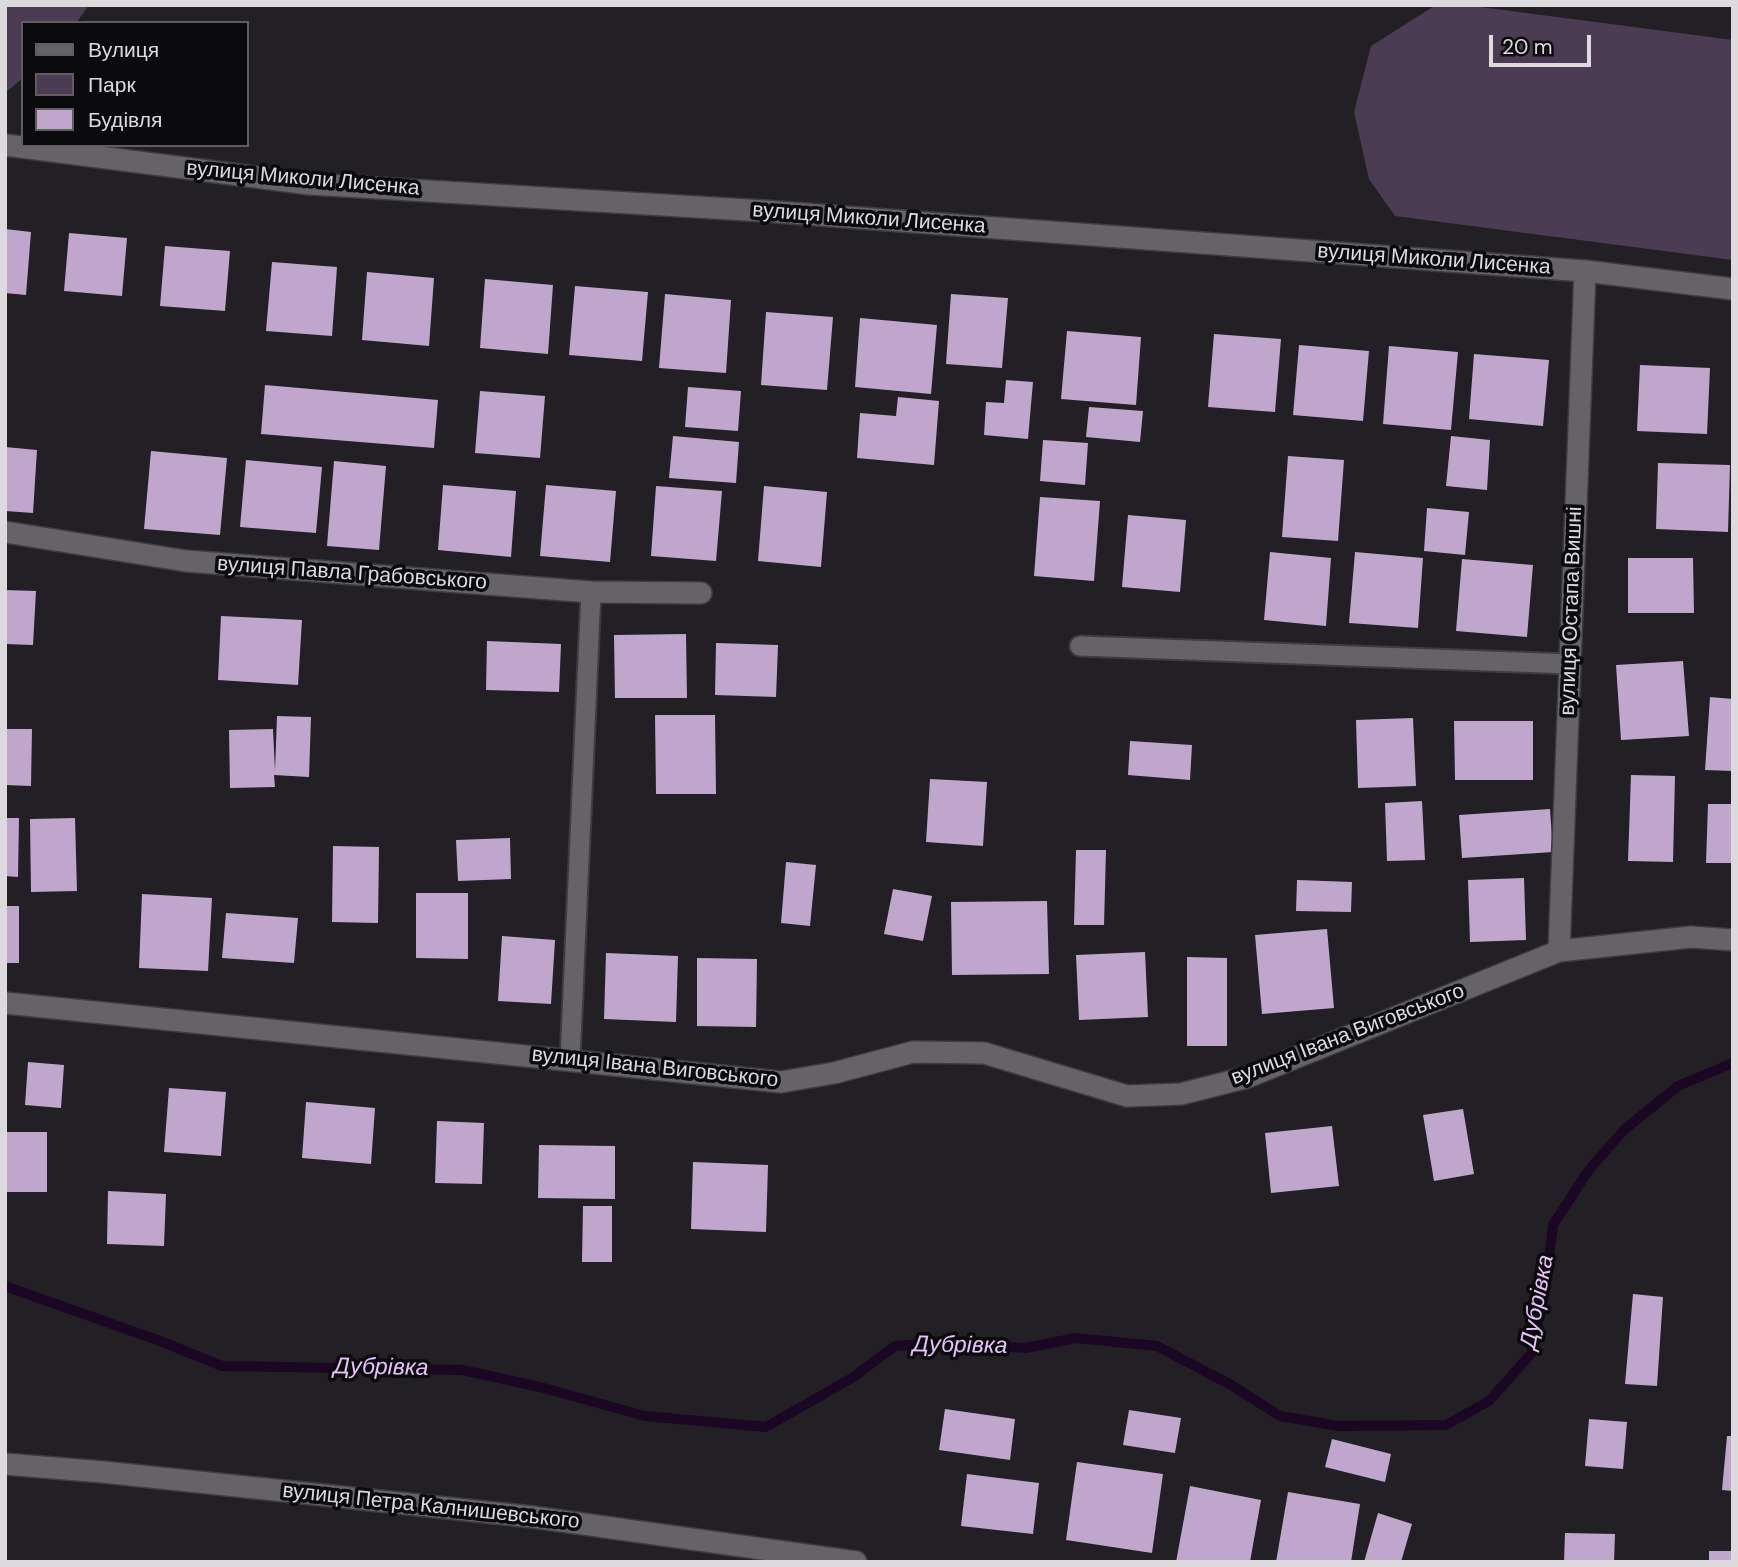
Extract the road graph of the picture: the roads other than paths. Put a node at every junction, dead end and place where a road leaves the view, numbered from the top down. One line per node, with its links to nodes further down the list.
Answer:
1 (5, 145): 2 (street, вулиця Миколи Лисенка)
2 (1585, 271): 3 (street, вулиця Миколи Лисенка); 8 (street, вулиця Остапа Вишні)
3 (1733, 289)
4 (5, 533): 5 (street, вулиця Павла Грабовського)
5 (591, 592): 6 (street, вулиця Павла Грабовського); 12 (lane)
6 (701, 593)
7 (1080, 646): 8 (lane)
8 (1570, 664): 10 (street, вулиця Остапа Вишні)
9 (1733, 940): 10 (street, вулиця Івана Виговського)
10 (1559, 951): 12 (street, вулиця Івана Виговського)
11 (5, 1003): 12 (street, вулиця Івана Виговського)
12 (570, 1060)
13 (5, 1464): 14 (street, вулиця Петра Калнишевського)
14 (856, 1562)

